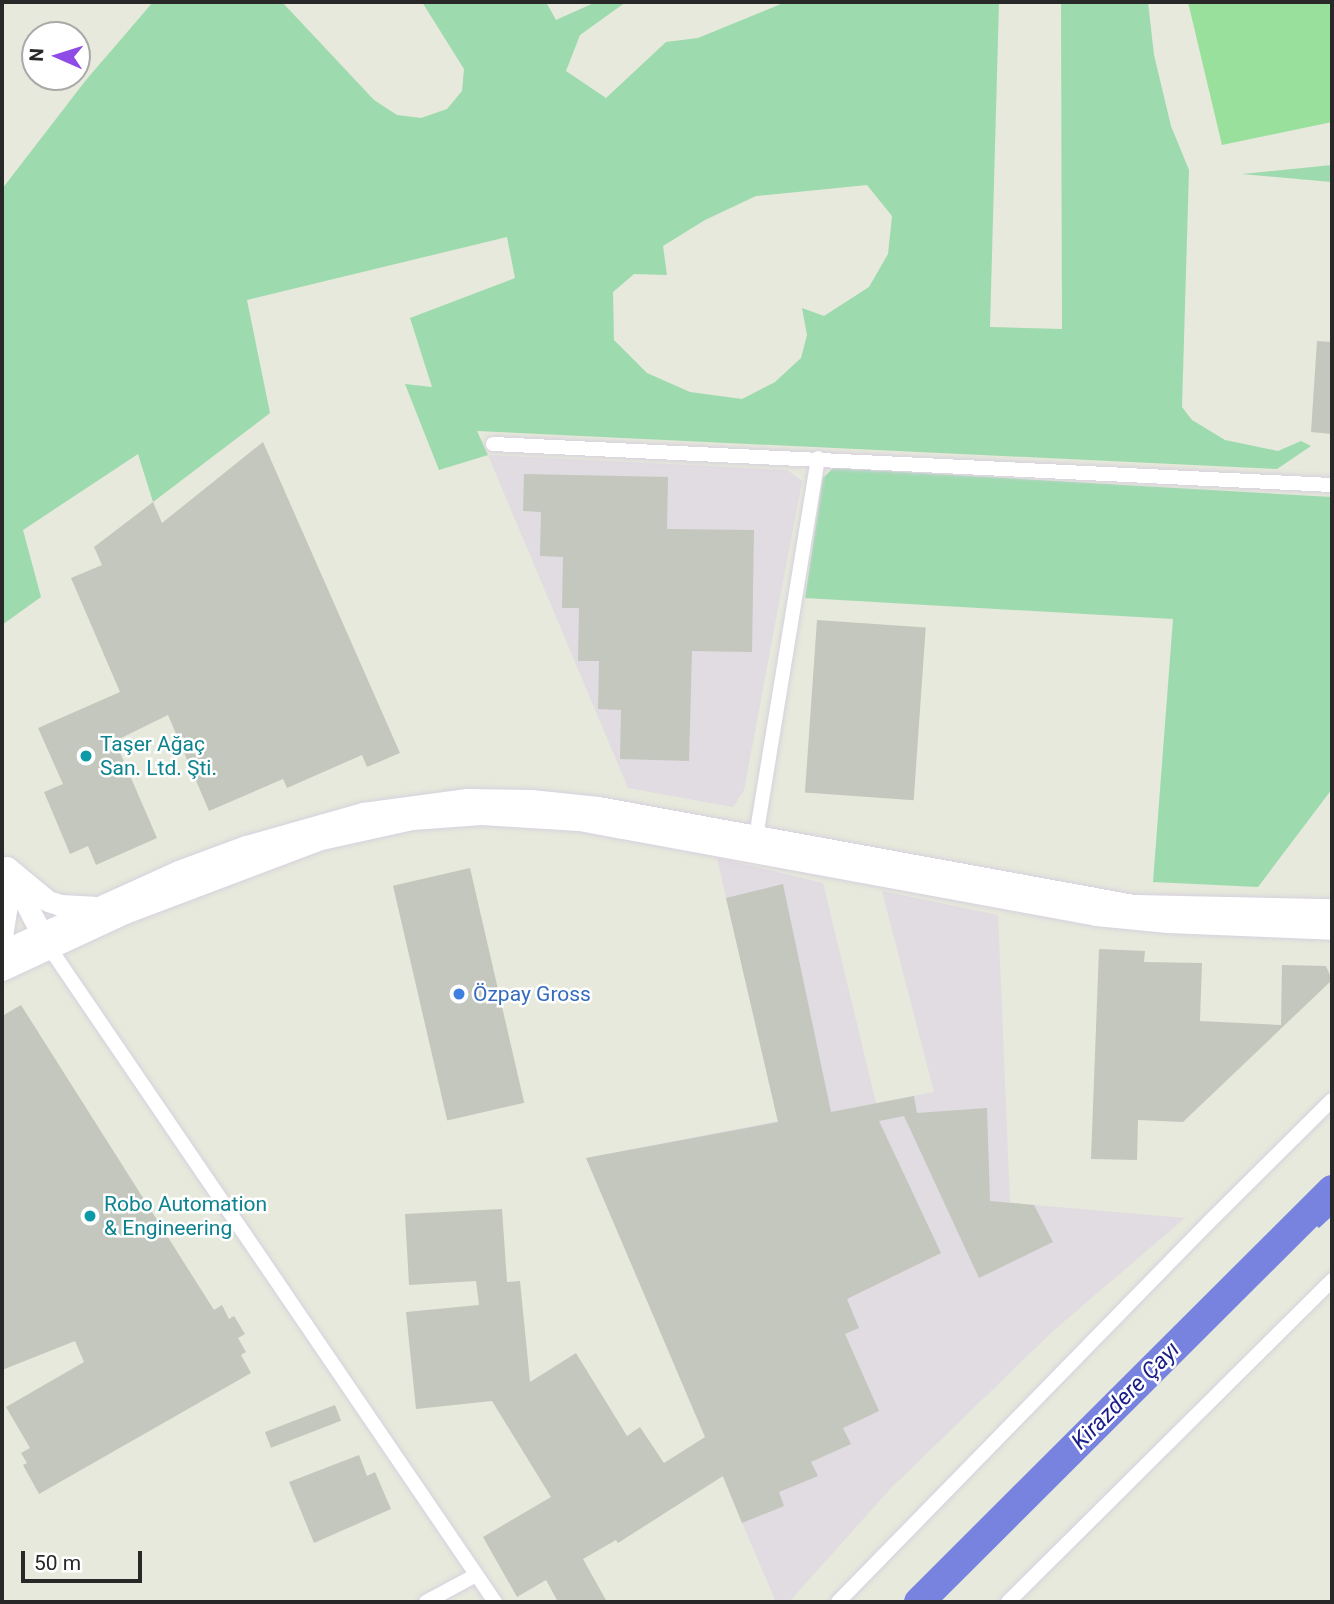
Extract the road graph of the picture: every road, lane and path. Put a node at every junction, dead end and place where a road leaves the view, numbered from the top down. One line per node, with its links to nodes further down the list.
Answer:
1 (493, 444): 2 (street)
2 (818, 458): 3 (street); 4 (street)
3 (1332, 485)
4 (755, 844): 6 (main road); 7 (main road); 8 (main road); 10 (main road)
5 (4, 862): 6 (main road); 9 (main road); 10 (main road)
6 (97, 907): 10 (main road)
7 (1332, 909)
8 (1332, 929)
9 (2, 936)
10 (45, 940): 11 (main road); 12 (main road); 15 (street)
11 (2, 951)
12 (2, 970)
13 (1332, 1100): 18 (street)
14 (1332, 1280): 19 (street)
15 (474, 1576): 16 (street); 17 (street)
16 (426, 1602)
17 (495, 1602)
18 (838, 1602)
19 (1008, 1602)

